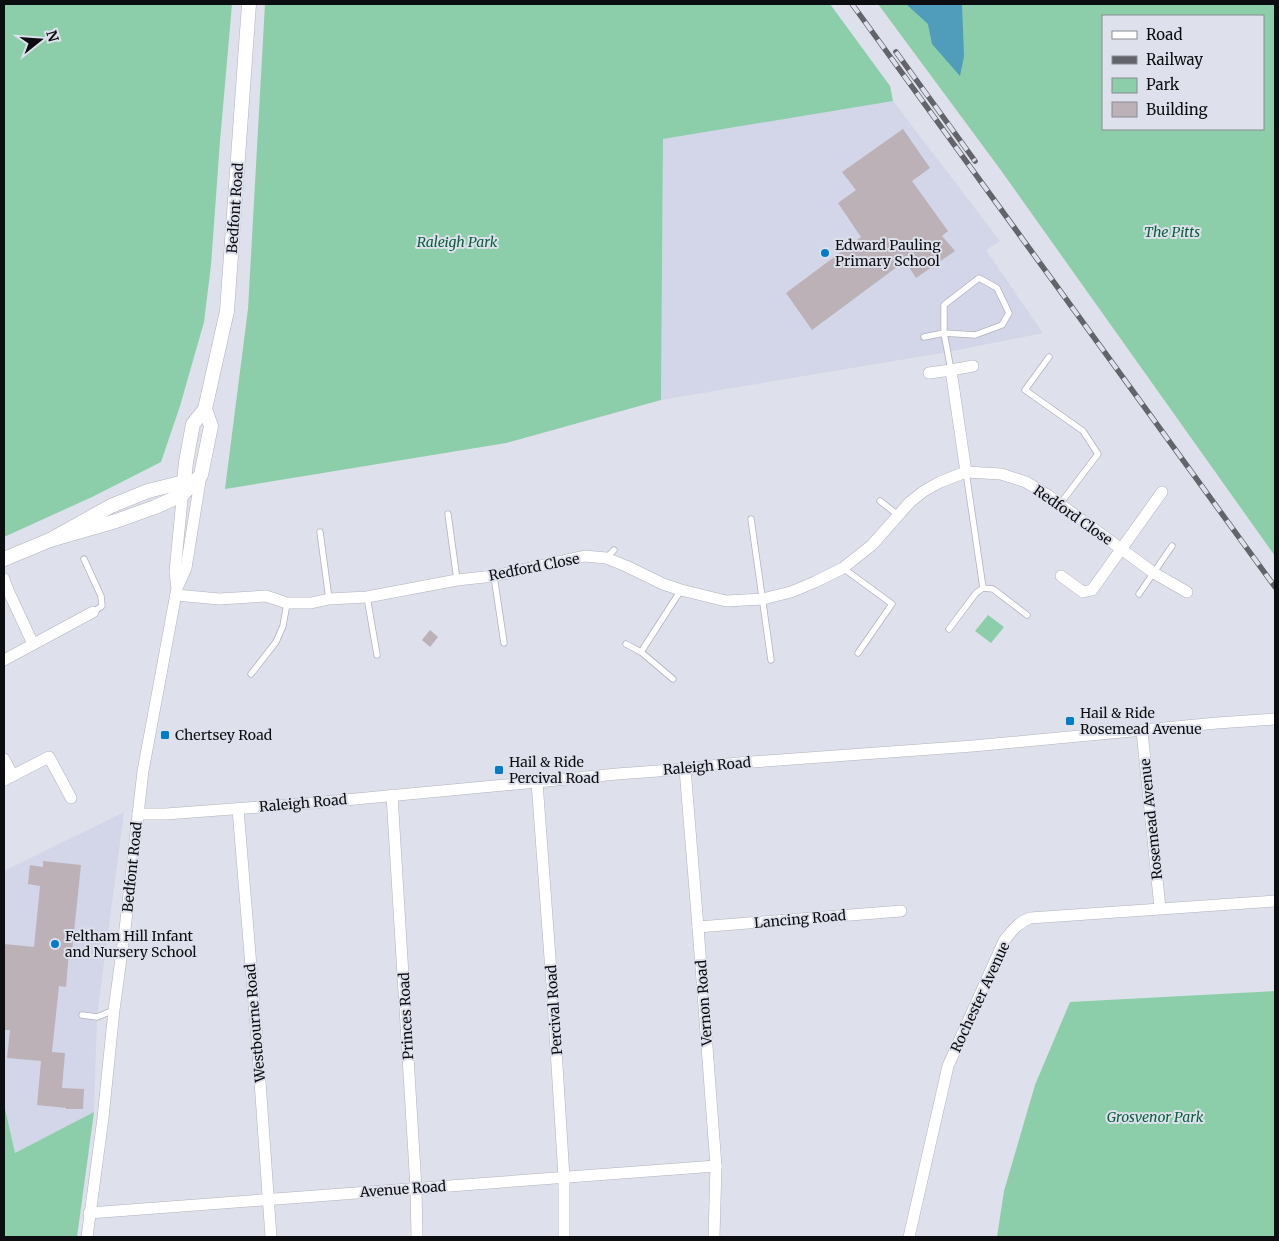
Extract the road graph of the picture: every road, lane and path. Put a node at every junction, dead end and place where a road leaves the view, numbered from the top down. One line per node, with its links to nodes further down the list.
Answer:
1 (249, 4): 8 (street, Bedfont Road)
2 (944, 332): 2 (lane); 3 (lane); 6 (lane)
3 (924, 337)
4 (1049, 357): 13 (lane)
5 (973, 366): 6 (street)
6 (951, 370): 7 (street); 9 (street)
7 (929, 373)
8 (205, 409): 10 (street, Bedfont Road); 10 (street, Bedfont Road)
9 (966, 472): 13 (street, Redford Close); 15 (street, Redford Close); 28 (lane)
10 (188, 491): 21 (street); 30 (street, Bedfont Road)
11 (1162, 492): 19 (street, Redford Close)
12 (880, 501): 15 (lane)
13 (1060, 504): 19 (street, Redford Close)
14 (448, 514): 27 (lane)
15 (898, 515): 22 (street, Redford Close)
16 (751, 519): 35 (lane)
17 (320, 532): 34 (lane)
18 (1172, 546): 23 (lane)
19 (1121, 549): 23 (street, Redford Close); 25 (street, Redford Close)
20 (84, 558): 37 (lane)
21 (4, 559)
22 (843, 568): 35 (street, Redford Close); 44 (lane)
23 (1154, 573): 31 (street, Redford Close); 32 (lane)
24 (494, 576): 27 (street, Redford Close); 29 (street, Redford Close); 40 (lane)
25 (1061, 576)
26 (4, 579): 41 (street)
27 (457, 580): 33 (street, Redford Close)
28 (984, 588): 38 (lane); 39 (lane)
29 (681, 590): 35 (street, Redford Close); 43 (lane)
30 (176, 591): 36 (street, Redford Close); 59 (street, Bedfont Road)
31 (1187, 592)
32 (1139, 594)
33 (367, 597): 34 (street, Redford Close); 45 (lane)
34 (329, 599): 36 (street, Redford Close)
35 (763, 599): 47 (lane)
36 (287, 603): 48 (lane)
37 (93, 612): 41 (street)
38 (1027, 616)
39 (949, 629)
40 (504, 643)
41 (33, 644): 46 (street)
42 (626, 644): 43 (lane)
43 (641, 652): 49 (lane)
44 (858, 653)
45 (377, 655)
46 (4, 660)
47 (771, 660)
48 (251, 674)
49 (673, 679)
50 (1275, 719): 51 (street, Raleigh Road)
51 (1142, 731): 53 (street, Raleigh Road); 61 (street, Rosemead Avenue)
52 (4, 759): 54 (street)
53 (685, 769): 55 (street, Raleigh Road); 63 (street, Vernon Road)
54 (8, 778): 57 (street)
55 (537, 782): 56 (street, Raleigh Road); 67 (street, Percival Road)
56 (392, 795): 58 (street, Raleigh Road); 68 (street, Princes Road)
57 (71, 798)
58 (238, 809): 59 (street, Raleigh Road); 69 (street, Westbourne Road)
59 (138, 814): 64 (street, Bedfont Road)
60 (1275, 900): 61 (street, Rochester Avenue)
61 (1160, 908): 76 (street, Rochester Avenue)
62 (901, 911): 63 (street, Lancing Road)
63 (698, 927): 66 (street, Vernon Road)
64 (114, 1010): 65 (lane); 70 (street, Bedfont Road)
65 (82, 1015)
66 (716, 1166): 67 (street, Avenue Road); 75 (street, Vernon Road)
67 (564, 1177): 68 (street, Avenue Road); 74 (street, Percival Road)
68 (416, 1188): 69 (street, Avenue Road); 73 (street, Princes Road)
69 (268, 1200): 70 (street, Avenue Road); 72 (street, Westbourne Road)
70 (89, 1213): 71 (street, Bedfont Road)
71 (87, 1237)
72 (271, 1237)
73 (418, 1237)
74 (564, 1237)
75 (714, 1237)
76 (909, 1237)

